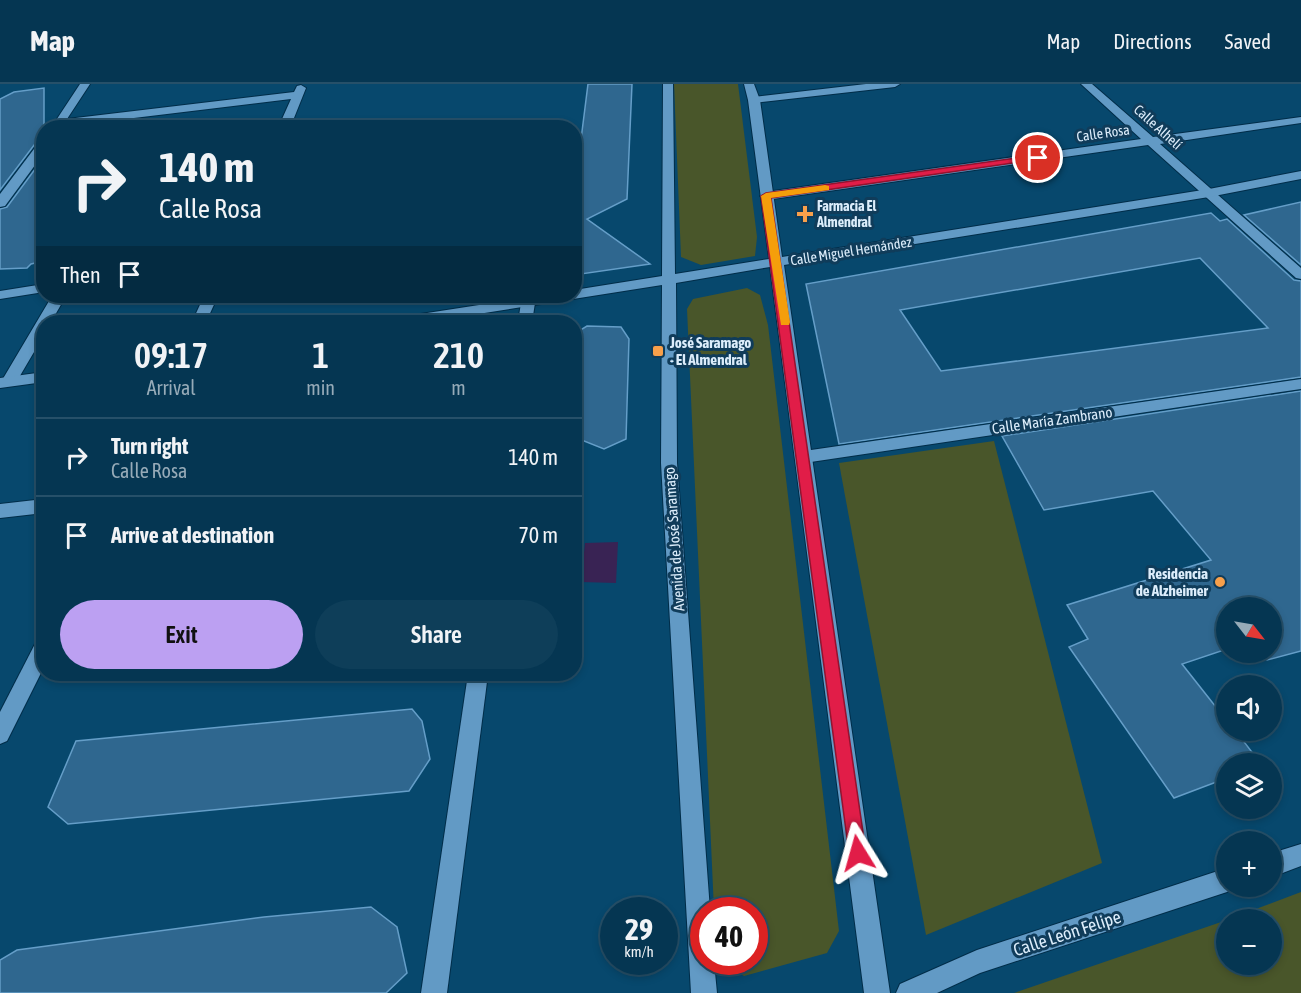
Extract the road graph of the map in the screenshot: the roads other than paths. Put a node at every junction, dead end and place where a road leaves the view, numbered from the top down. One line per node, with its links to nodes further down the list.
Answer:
1 (86, 84): 8 (street)
2 (668, 84): 22 (street, Avenida de José Saramago)
3 (895, 84): 6 (street)
4 (1086, 84): 13 (street, Calle Alhelí)
5 (300, 90): 7 (street); 11 (street)
6 (752, 92): 17 (street)
7 (169, 111): 9 (street); 10 (street)
8 (61, 120)
9 (102, 120)
10 (164, 120)
11 (287, 120)
12 (1301, 120): 13 (street, Calle Rosa)
13 (1151, 142): 16 (street, Calle Alhelí); 17 (street, Calle Rosa)
14 (36, 155): 18 (street)
15 (1299, 177): 16 (street, Calle Miguel Hernández)
16 (1209, 193): 19 (street, Calle Alhelí); 20 (street, Calle Miguel Hernández); 21 (street, Calle Alhelí)
17 (766, 196): 20 (street)
18 (0, 203)
19 (1301, 260)
20 (775, 263): 22 (street, Calle Miguel Hernández); 33 (street)
21 (1301, 275)
22 (668, 281): 25 (street, Calle Miguel Hernández); 43 (street, Avenida de José Saramago)
23 (36, 289): 24 (street)
24 (0, 295)
25 (582, 295)
26 (528, 303): 27 (street, Calle Miguel Hernández); 28 (street)
27 (448, 315)
28 (526, 315)
29 (36, 332): 31 (street)
30 (36, 377): 31 (street)
31 (4, 382)
32 (1301, 384): 33 (street, Calle María Zambrano)
33 (804, 457): 44 (street)
34 (36, 507): 35 (street)
35 (0, 511)
36 (36, 662): 38 (street)
37 (477, 681): 42 (street)
38 (0, 734)
39 (1301, 855): 40 (street)
40 (1282, 862)
41 (1216, 884): 45 (street, Calle León Felipe)
42 (434, 993)
43 (704, 993)
44 (877, 993)
45 (909, 993)

